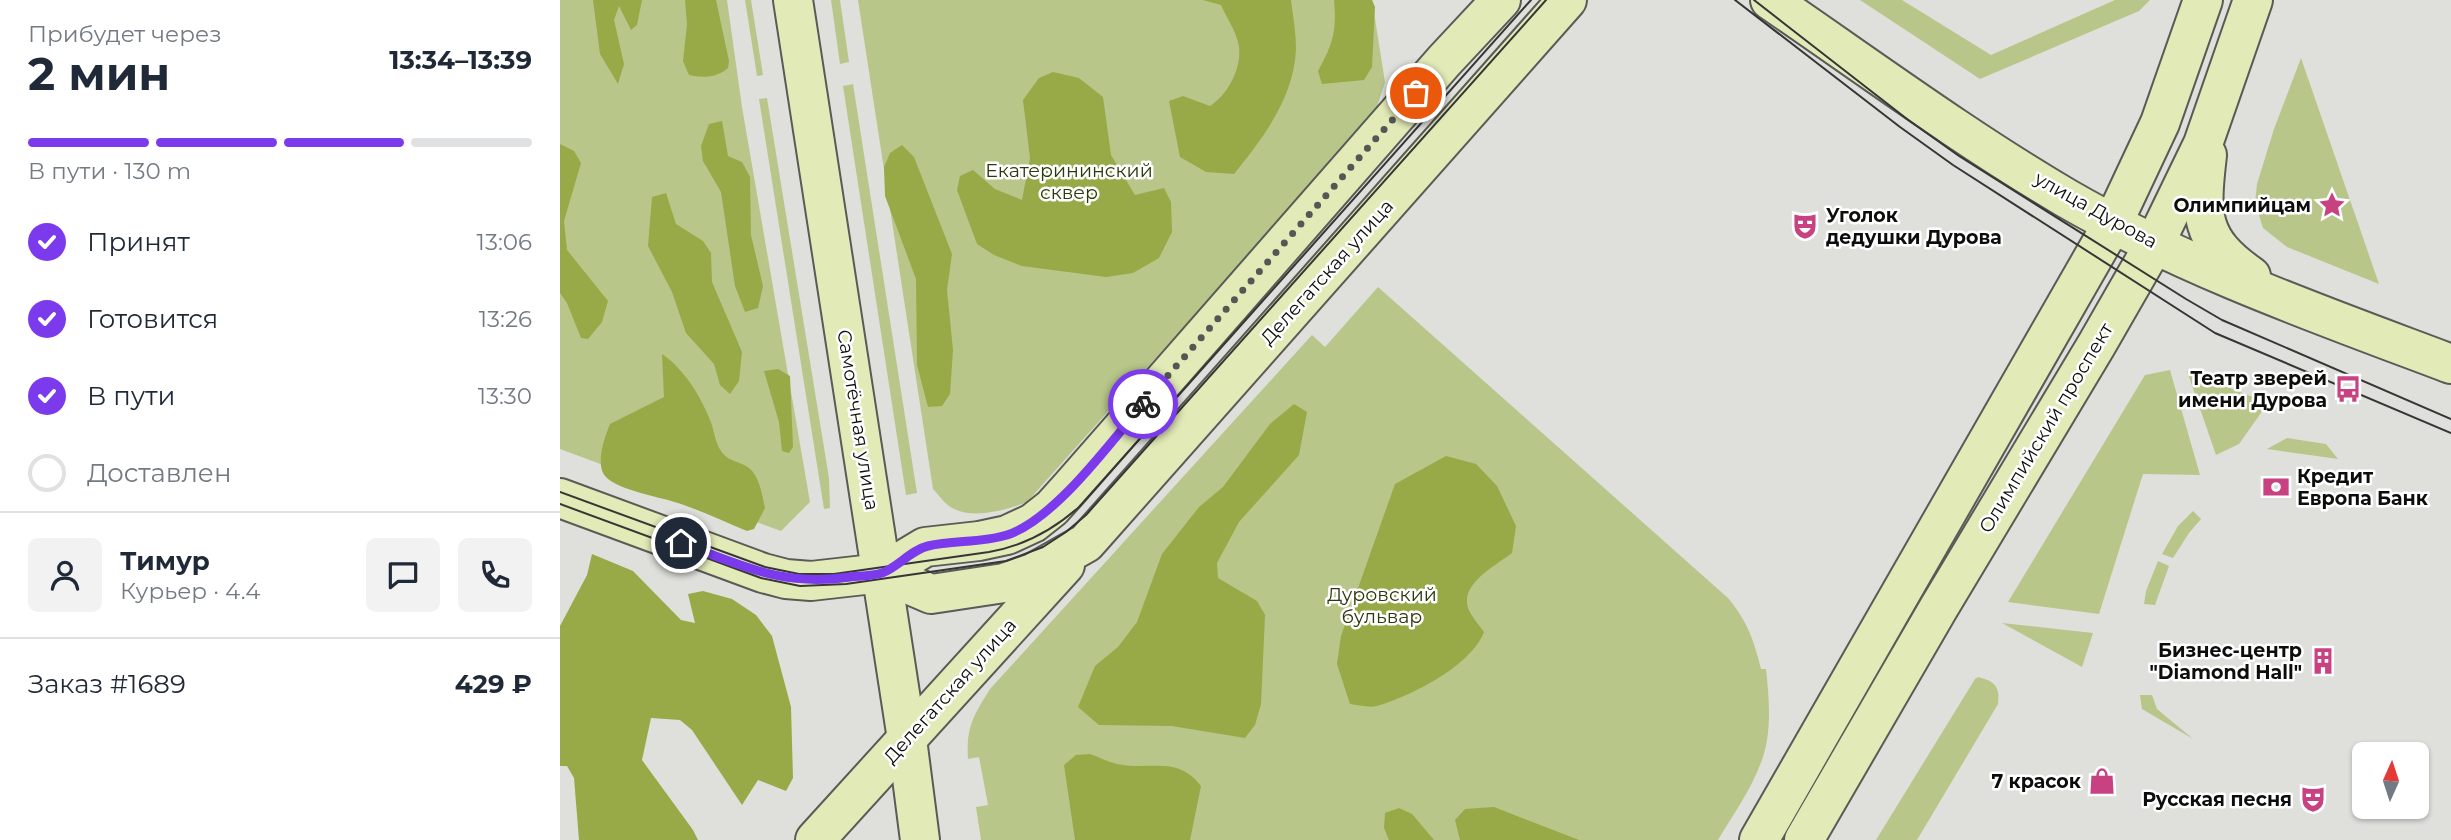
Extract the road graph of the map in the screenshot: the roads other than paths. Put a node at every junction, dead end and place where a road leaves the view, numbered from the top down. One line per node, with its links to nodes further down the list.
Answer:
1 (793, 0): 14 (main road, Самотёчная улица)
2 (1501, 0): 14 (main road)
3 (1567, 0): 13 (main road, Делегатская улица)
4 (1770, 0): 8 (main road, улица Дурова)
5 (2203, 0): 8 (main road)
6 (2253, 0): 7 (main road, Олимпийский проспект)
7 (2214, 114): 9 (main road, Олимпийский проспект); 10 (main road)
8 (2113, 223): 9 (main road, улица Дурова); 18 (main road)
9 (2147, 256): 10 (main road, улица Дурова); 19 (main road, Олимпийский проспект)
10 (2304, 307): 11 (main road, улица Дурова)
11 (2451, 364)
12 (560, 498): 14 (main road)
13 (1086, 543): 14 (main road, Делегатская улица); 15 (main road, Делегатская улица)
14 (882, 573): 15 (main road, Самотёчная улица)
15 (907, 739): 16 (main road, Делегатская улица); 17 (main road, Самотёчная улица)
16 (815, 840)
17 (920, 840)
18 (1759, 840)
19 (1804, 840)

